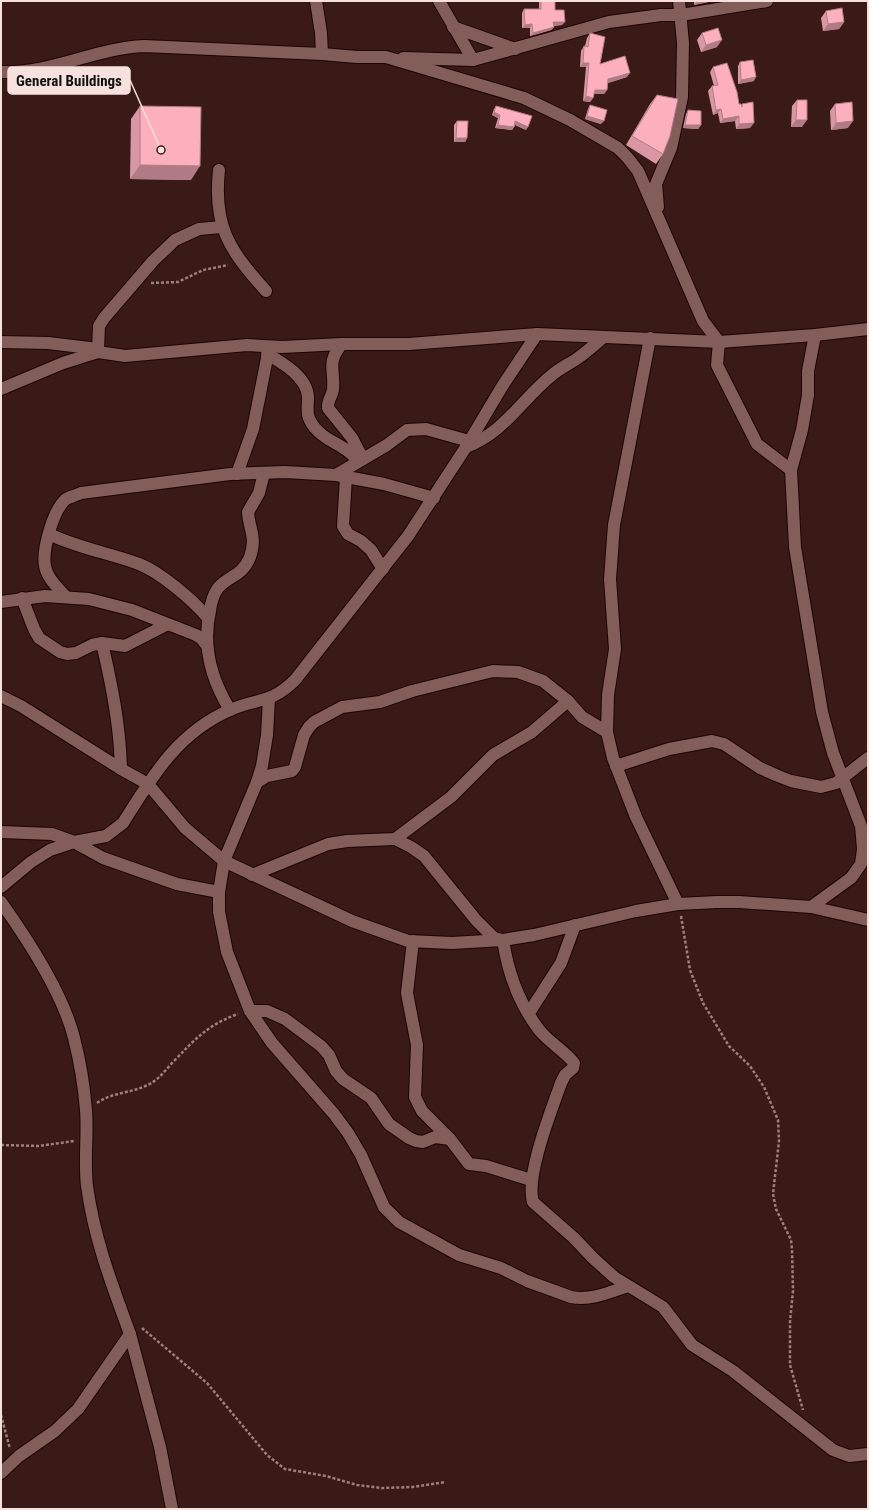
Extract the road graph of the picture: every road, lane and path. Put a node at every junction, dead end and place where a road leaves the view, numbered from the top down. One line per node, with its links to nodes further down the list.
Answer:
1 (316, 1): 8 (street)
2 (439, 1): 6 (street)
3 (679, 1): 5 (street)
4 (767, 1): 5 (street)
5 (681, 15): 7 (street); 13 (street)
6 (453, 27): 7 (street); 10 (street)
7 (515, 49): 10 (street)
8 (322, 54): 9 (street); 11 (street)
9 (386, 57): 10 (street); 13 (street)
10 (473, 60)
11 (1, 72)
12 (219, 170): 14 (street)
13 (658, 214): 24 (street)
14 (222, 227): 15 (street); 16 (street)
15 (244, 266): 16 (path); 17 (street)
16 (136, 281): 23 (street)
17 (266, 291)
18 (868, 328): 20 (street)
19 (537, 334): 21 (street); 25 (street); 28 (street)
20 (815, 335): 24 (street); 30 (street)
21 (604, 337): 22 (street); 28 (street)
22 (650, 338): 24 (street); 48 (street)
23 (1, 342)
24 (719, 342): 30 (street)
25 (342, 344): 26 (street); 29 (street)
26 (268, 350): 27 (street); 29 (street); 32 (street)
27 (1, 389)
28 (468, 444): 29 (street); 34 (street)
29 (360, 460): 33 (street)
30 (791, 470): 52 (street)
31 (264, 473): 32 (street); 33 (street); 40 (street)
32 (237, 474): 35 (street)
33 (341, 476): 34 (street); 36 (street)
34 (434, 498): 36 (street)
35 (49, 534): 37 (street); 40 (street)
36 (383, 568): 45 (street)
37 (66, 597): 38 (street); 41 (street)
38 (22, 598): 39 (street); 42 (street)
39 (1, 602)
40 (208, 618): 43 (street)
41 (166, 625): 42 (street); 43 (street)
42 (102, 643): 51 (street)
43 (207, 646): 47 (street)
44 (1, 696): 51 (street)
45 (269, 698): 47 (street); 53 (street)
46 (568, 701): 48 (street); 53 (street); 56 (street)
47 (230, 710): 54 (street)
48 (607, 732): 50 (street)
49 (868, 758): 52 (street)
50 (616, 766): 52 (street); 63 (street)
51 (121, 769): 54 (street)
52 (842, 779): 64 (street)
53 (257, 782): 58 (street)
54 (148, 784): 57 (street); 58 (street)
55 (1, 832): 57 (street)
56 (395, 839): 59 (street); 67 (street)
57 (74, 842): 60 (street); 61 (street)
58 (224, 861): 59 (street); 61 (street)
59 (252, 875): 68 (street)
60 (1, 887)
61 (219, 892): 69 (street)
62 (1, 902): 71 (street)
63 (678, 904): 64 (street); 66 (street); 79 (path)
64 (811, 908): 65 (street)
65 (868, 920)
66 (575, 925): 67 (street); 70 (street)
67 (503, 940): 68 (street); 70 (street)
68 (412, 941): 73 (street)
69 (250, 1011): 71 (path); 73 (street); 76 (street)
70 (529, 1013): 75 (street)
71 (86, 1110): 72 (street)
72 (86, 1139): 74 (path); 77 (street)
73 (450, 1139): 75 (street)
74 (1, 1145)
75 (531, 1180): 76 (street)
76 (628, 1286): 79 (street)
77 (134, 1329): 81 (street); 83 (path); 84 (street)
78 (1, 1415): 81 (path)
79 (809, 1431): 80 (street)
80 (868, 1454)
81 (13, 1462): 82 (street)
82 (1, 1473)
83 (446, 1482)
84 (172, 1509)

